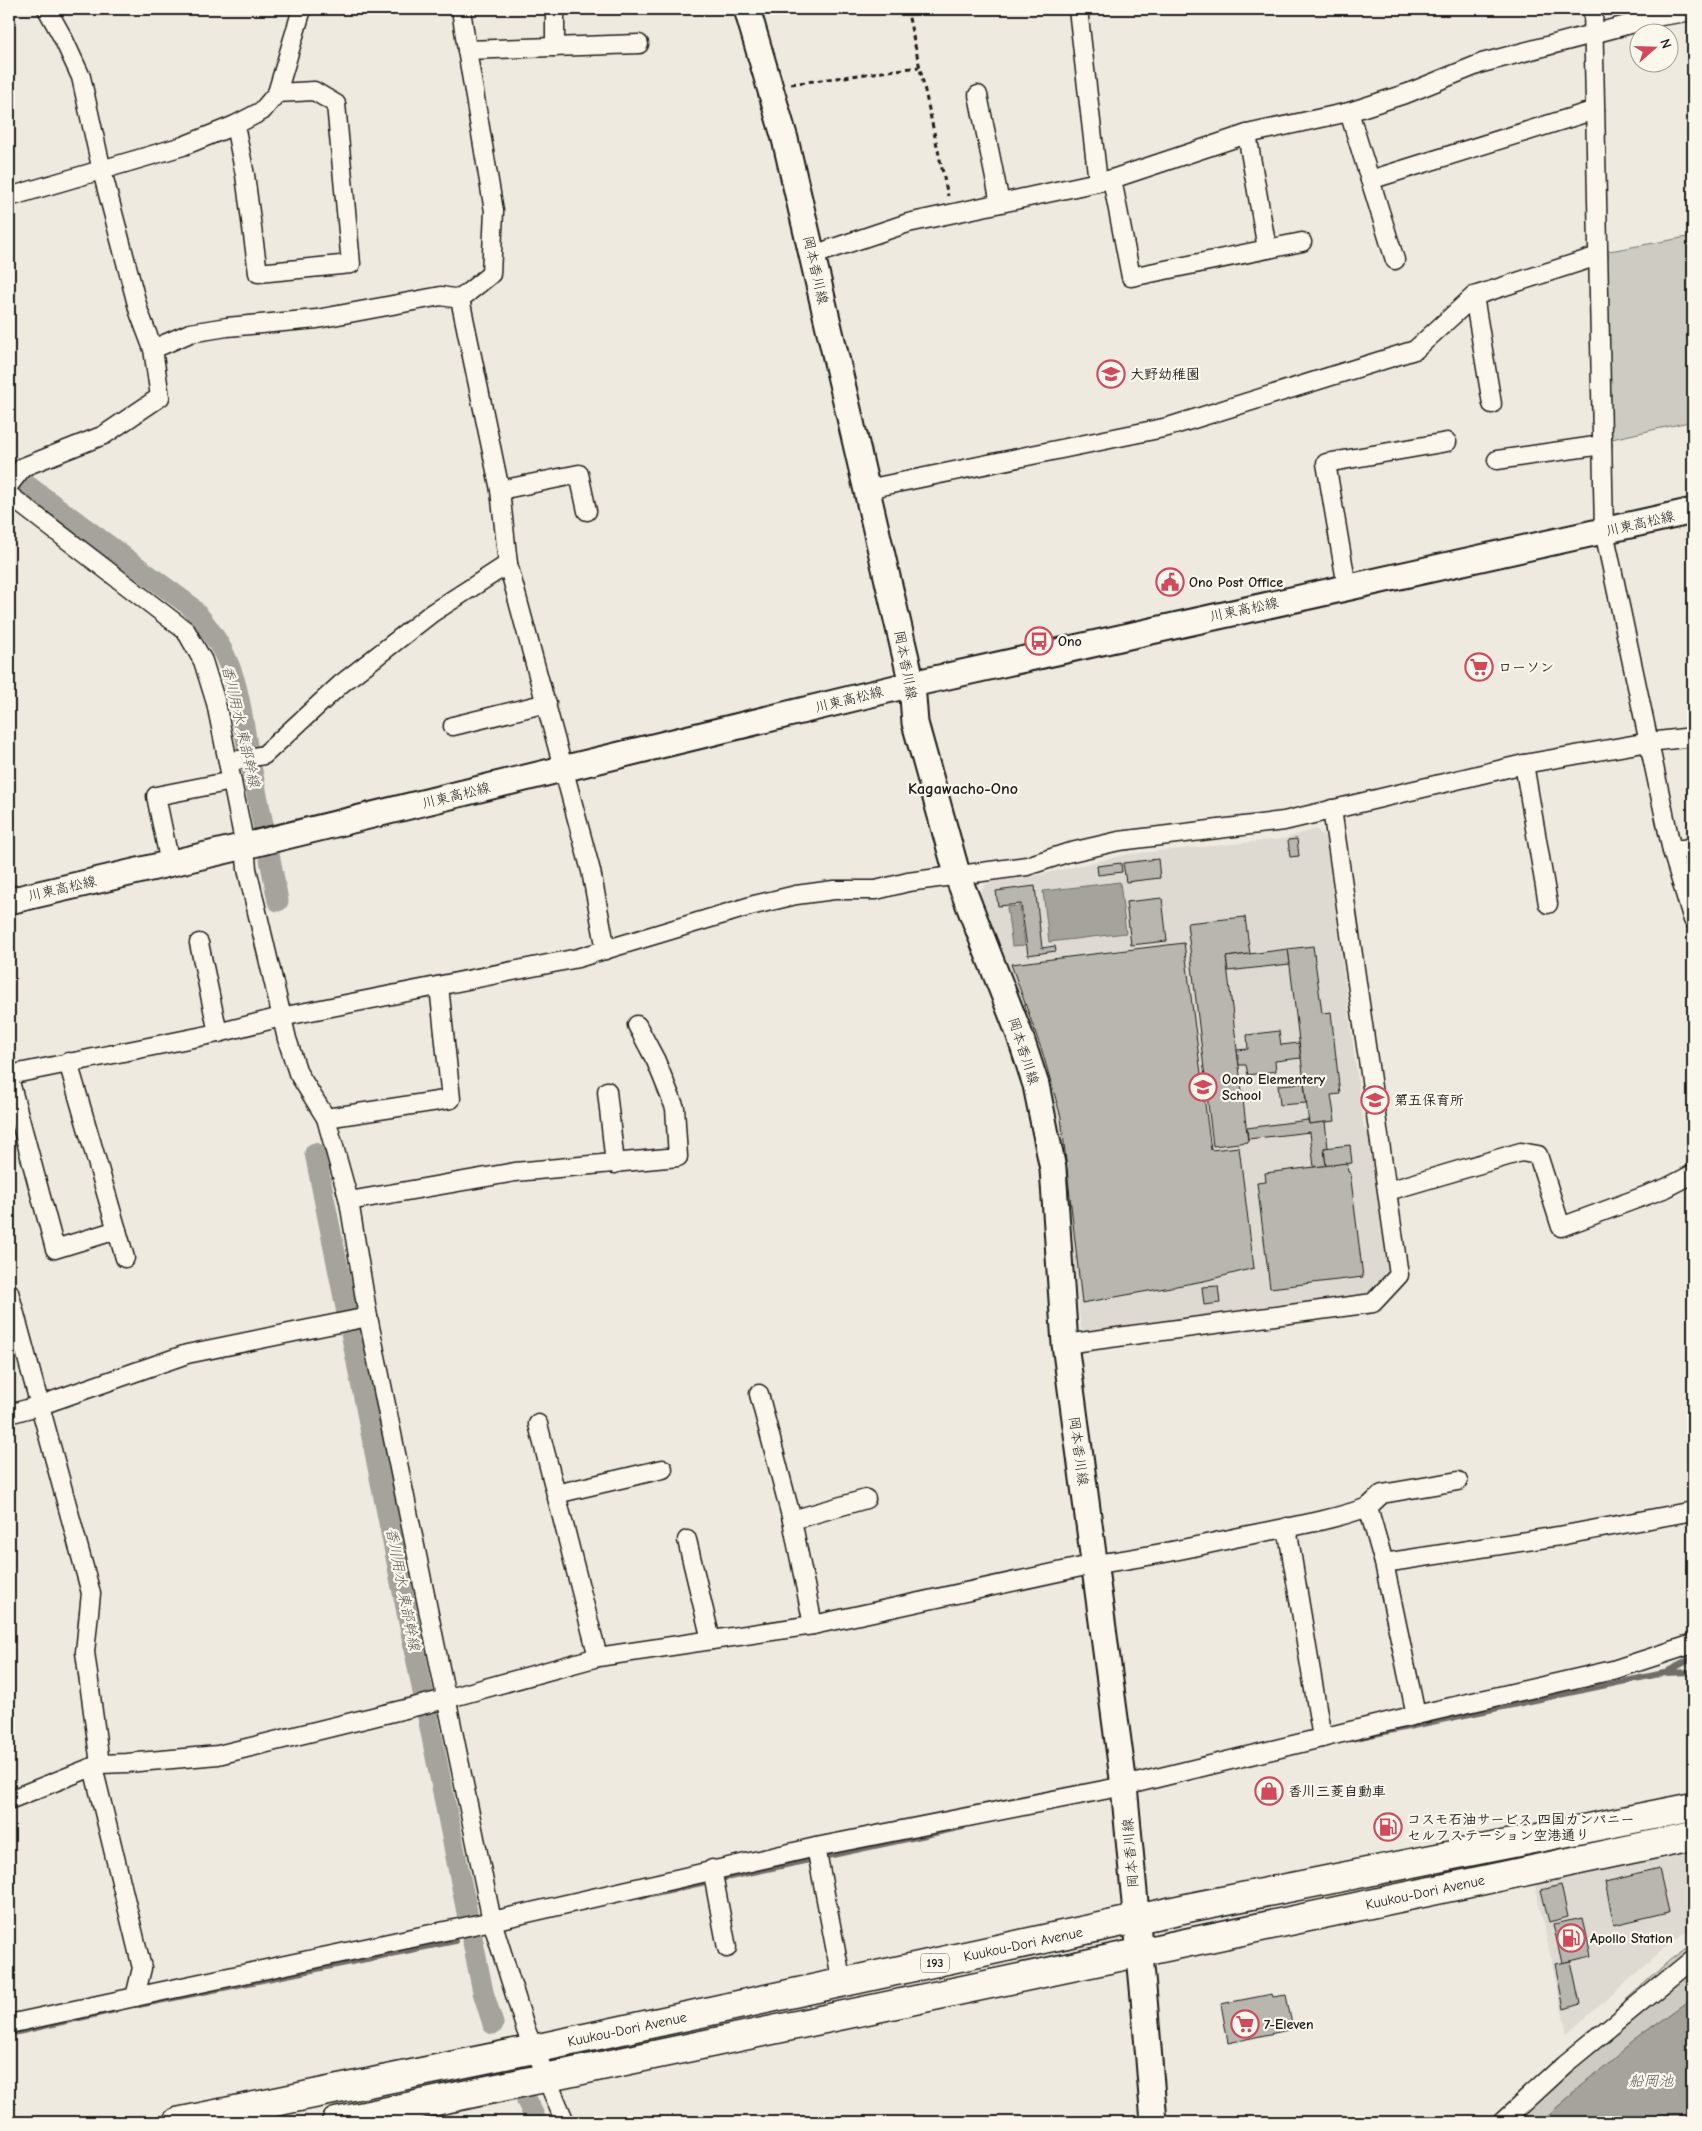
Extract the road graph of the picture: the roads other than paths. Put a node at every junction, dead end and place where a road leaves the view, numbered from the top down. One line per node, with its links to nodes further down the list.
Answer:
1 (48, 9): 20 (street)
2 (302, 9): 14 (street)
3 (461, 9): 13 (street)
4 (555, 9): 12 (street)
5 (747, 9): 27 (main road, 岡本香川線)
6 (1078, 9): 21 (street)
7 (1593, 9): 10 (street)
8 (1693, 11): 9 (street)
9 (1661, 12): 10 (street)
10 (1593, 35): 16 (street); 17 (street)
11 (639, 44): 12 (street)
12 (555, 47): 13 (street)
13 (467, 50): 31 (street)
14 (277, 94): 18 (street); 18 (street)
15 (978, 96): 24 (street)
16 (1595, 110): 22 (street); 28 (street)
17 (1349, 112): 19 (street); 22 (street)
18 (235, 125): 20 (street)
19 (1247, 134): 21 (street); 26 (street)
20 (102, 171): 23 (street); 32 (street)
21 (1105, 180): 24 (street); 26 (street)
22 (1370, 180): 29 (street)
23 (9, 197)
24 (1000, 203): 27 (street)
25 (1302, 242): 26 (street)
26 (1267, 249)
27 (813, 255): 38 (main road, 岡本香川線)
28 (1598, 256): 30 (street); 35 (street)
29 (1394, 260)
30 (1474, 296): 33 (street); 38 (street)
31 (460, 299): 32 (street); 39 (street)
32 (153, 349): 37 (street)
33 (1492, 404)
34 (1447, 442): 45 (street)
35 (1602, 445): 36 (street); 43 (street)
36 (1497, 460)
37 (9, 485)
38 (867, 489): 46 (main road, 岡本香川線)
39 (500, 490): 41 (street); 44 (street)
40 (9, 495): 51 (street)
41 (587, 511)
42 (1693, 511): 43 (main road, 川東高松線)
43 (1604, 531): 45 (main road, 川東高松線); 50 (street)
44 (508, 564): 47 (street); 51 (street)
45 (1347, 587): 46 (main road, 川東高松線)
46 (912, 684): 53 (main road, 川東高松線); 60 (main road, 岡本香川線)
47 (547, 703): 48 (street); 53 (street)
48 (453, 726)
49 (1693, 737): 50 (street)
50 (1649, 742): 52 (street); 58 (street)
51 (229, 762): 54 (street)
52 (1524, 764): 55 (street); 62 (street)
53 (562, 769): 56 (main road, 川東高松線); 65 (street)
54 (232, 781): 56 (street); 59 (street)
55 (1332, 809): 60 (street); 76 (street)
56 (244, 846): 59 (main road, 川東高松線); 67 (street)
57 (1693, 847): 58 (street)
58 (1672, 851): 63 (street)
59 (170, 864): 61 (main road, 川東高松線)
60 (958, 877): 65 (street); 82 (main road, 岡本香川線)
61 (9, 901)
62 (1548, 904)
63 (1693, 920)
64 (199, 943): 69 (street)
65 (606, 950): 66 (street)
66 (439, 986): 67 (street); 73 (street)
67 (282, 1017): 69 (street); 73 (street)
68 (637, 1025): 74 (street)
69 (218, 1033): 70 (street)
70 (68, 1062): 71 (street); 78 (street)
71 (9, 1076): 78 (street)
72 (607, 1091): 74 (street)
73 (326, 1118): 77 (street)
74 (615, 1164): 77 (street)
75 (1693, 1174): 76 (street)
76 (1388, 1191): 82 (street)
77 (349, 1201): 81 (street)
78 (117, 1230): 79 (street)
79 (125, 1258)
80 (9, 1292): 84 (street)
81 (368, 1317): 84 (street); 102 (street)
82 (1065, 1344): 97 (main road, 岡本香川線)
83 (759, 1394): 93 (street)
84 (41, 1405): 85 (street); 105 (street)
85 (9, 1414)
86 (538, 1424): 89 (street)
87 (663, 1469): 89 (street)
88 (1458, 1481): 91 (street)
89 (556, 1494): 101 (street)
90 (866, 1499): 93 (street)
91 (1368, 1507): 94 (street); 96 (street)
92 (1693, 1511): 96 (street)
93 (792, 1520): 98 (street)
94 (1287, 1527): 97 (street); 104 (street)
95 (686, 1540): 99 (street)
96 (1384, 1563): 103 (street)
97 (1094, 1564): 98 (street); 106 (main road, 岡本香川線)
98 (813, 1625): 99 (street)
99 (711, 1640): 101 (street)
100 (1693, 1644): 103 (street)
101 (598, 1657): 102 (street)
102 (446, 1699): 105 (street); 113 (street)
103 (1416, 1715): 104 (street)
104 (1322, 1738): 106 (street)
105 (97, 1765): 107 (street); 118 (street)
106 (1124, 1786): 110 (street); 112 (main road, 岡本香川線)
107 (9, 1800)
108 (1693, 1807): 112 (highway, Kuukou-Dori Avenue / 193)
109 (1693, 1836): 115 (highway, Kuukou-Dori Avenue)
110 (816, 1848): 111 (street); 117 (street)
111 (713, 1871): 113 (street); 114 (street)
112 (1137, 1919): 115 (main road, 岡本香川線); 117 (highway, Kuukou-Dori Avenue / 193)
113 (492, 1921): 118 (street); 120 (street)
114 (727, 1948)
115 (1140, 1954): 121 (highway, Kuukou-Dori Avenue); 125 (main road, 岡本香川線)
116 (1693, 1959): 126 (street)
117 (842, 1983): 120 (highway, Kuukou-Dori Avenue / 193)
118 (135, 1997): 119 (street)
119 (9, 2024)
120 (534, 2049): 121 (street); 122 (highway, Kuukou-Dori Avenue / 193)
121 (546, 2079): 123 (highway, Kuukou-Dori Avenue); 124 (street)
122 (177, 2122)
123 (336, 2122)
124 (565, 2122)
125 (1154, 2122)
126 (1502, 2122)

